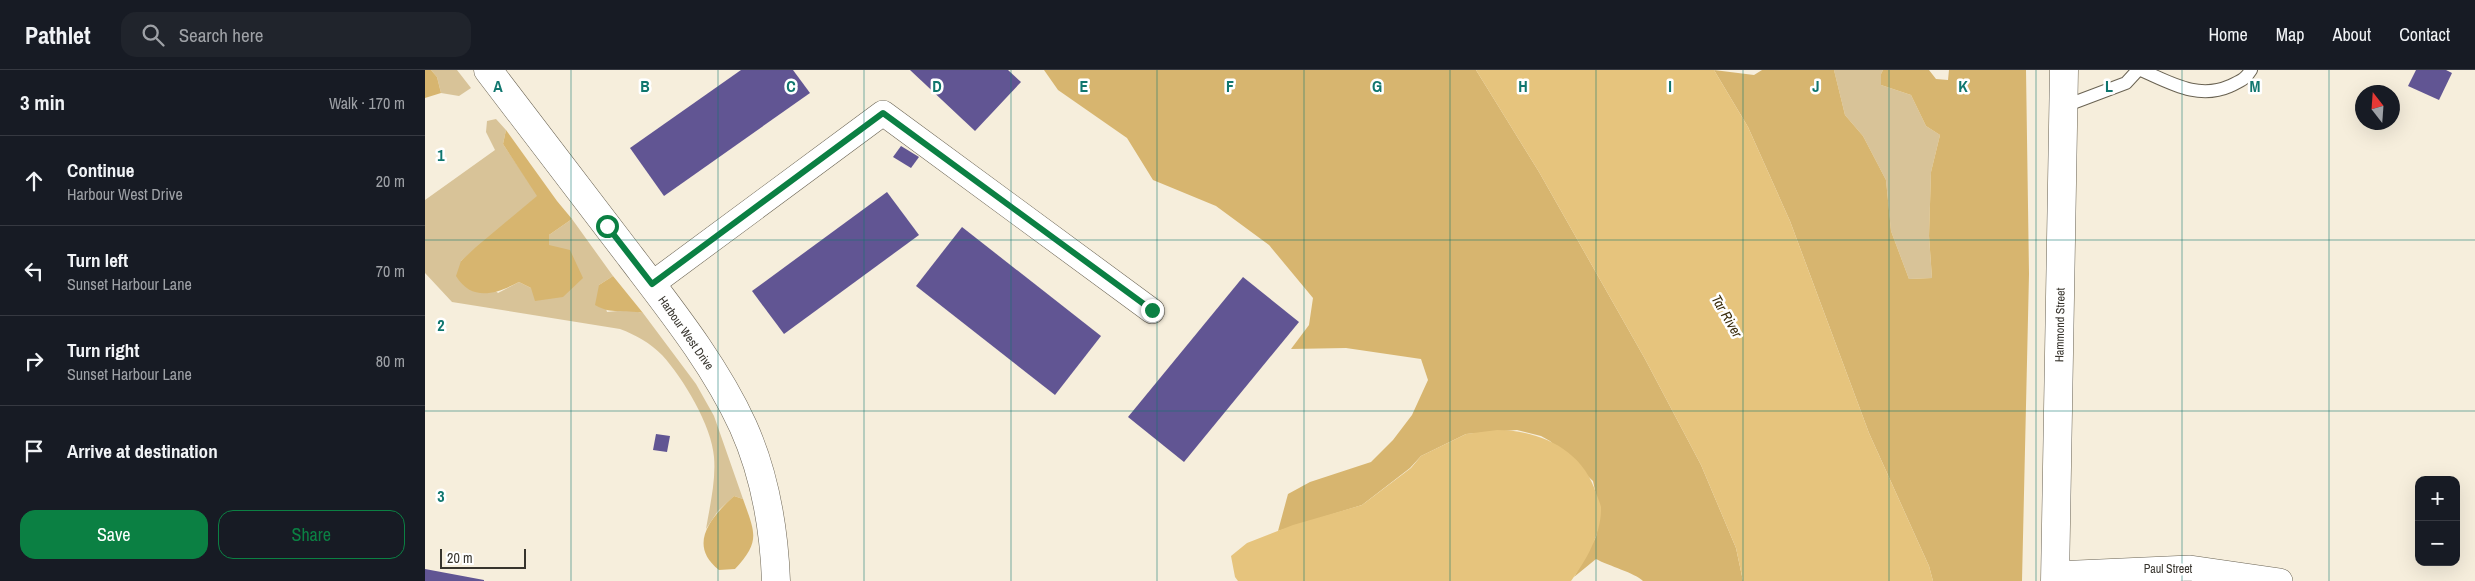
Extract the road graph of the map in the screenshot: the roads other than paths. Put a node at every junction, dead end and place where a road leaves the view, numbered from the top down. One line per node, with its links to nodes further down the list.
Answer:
1 (488, 70): 7 (main road, Harbour West Drive)
2 (2064, 70): 6 (main road, Hammond Street)
3 (2138, 70): 6 (lane)
4 (2141, 70): 5 (lane)
5 (2251, 70)
6 (2065, 106): 9 (main road, Hammond Street)
7 (652, 284): 8 (street); 10 (main road, Harbour West Drive)
8 (1152, 310)
9 (2055, 577): 11 (street, Paul Street)
10 (775, 581)
11 (2280, 581)

